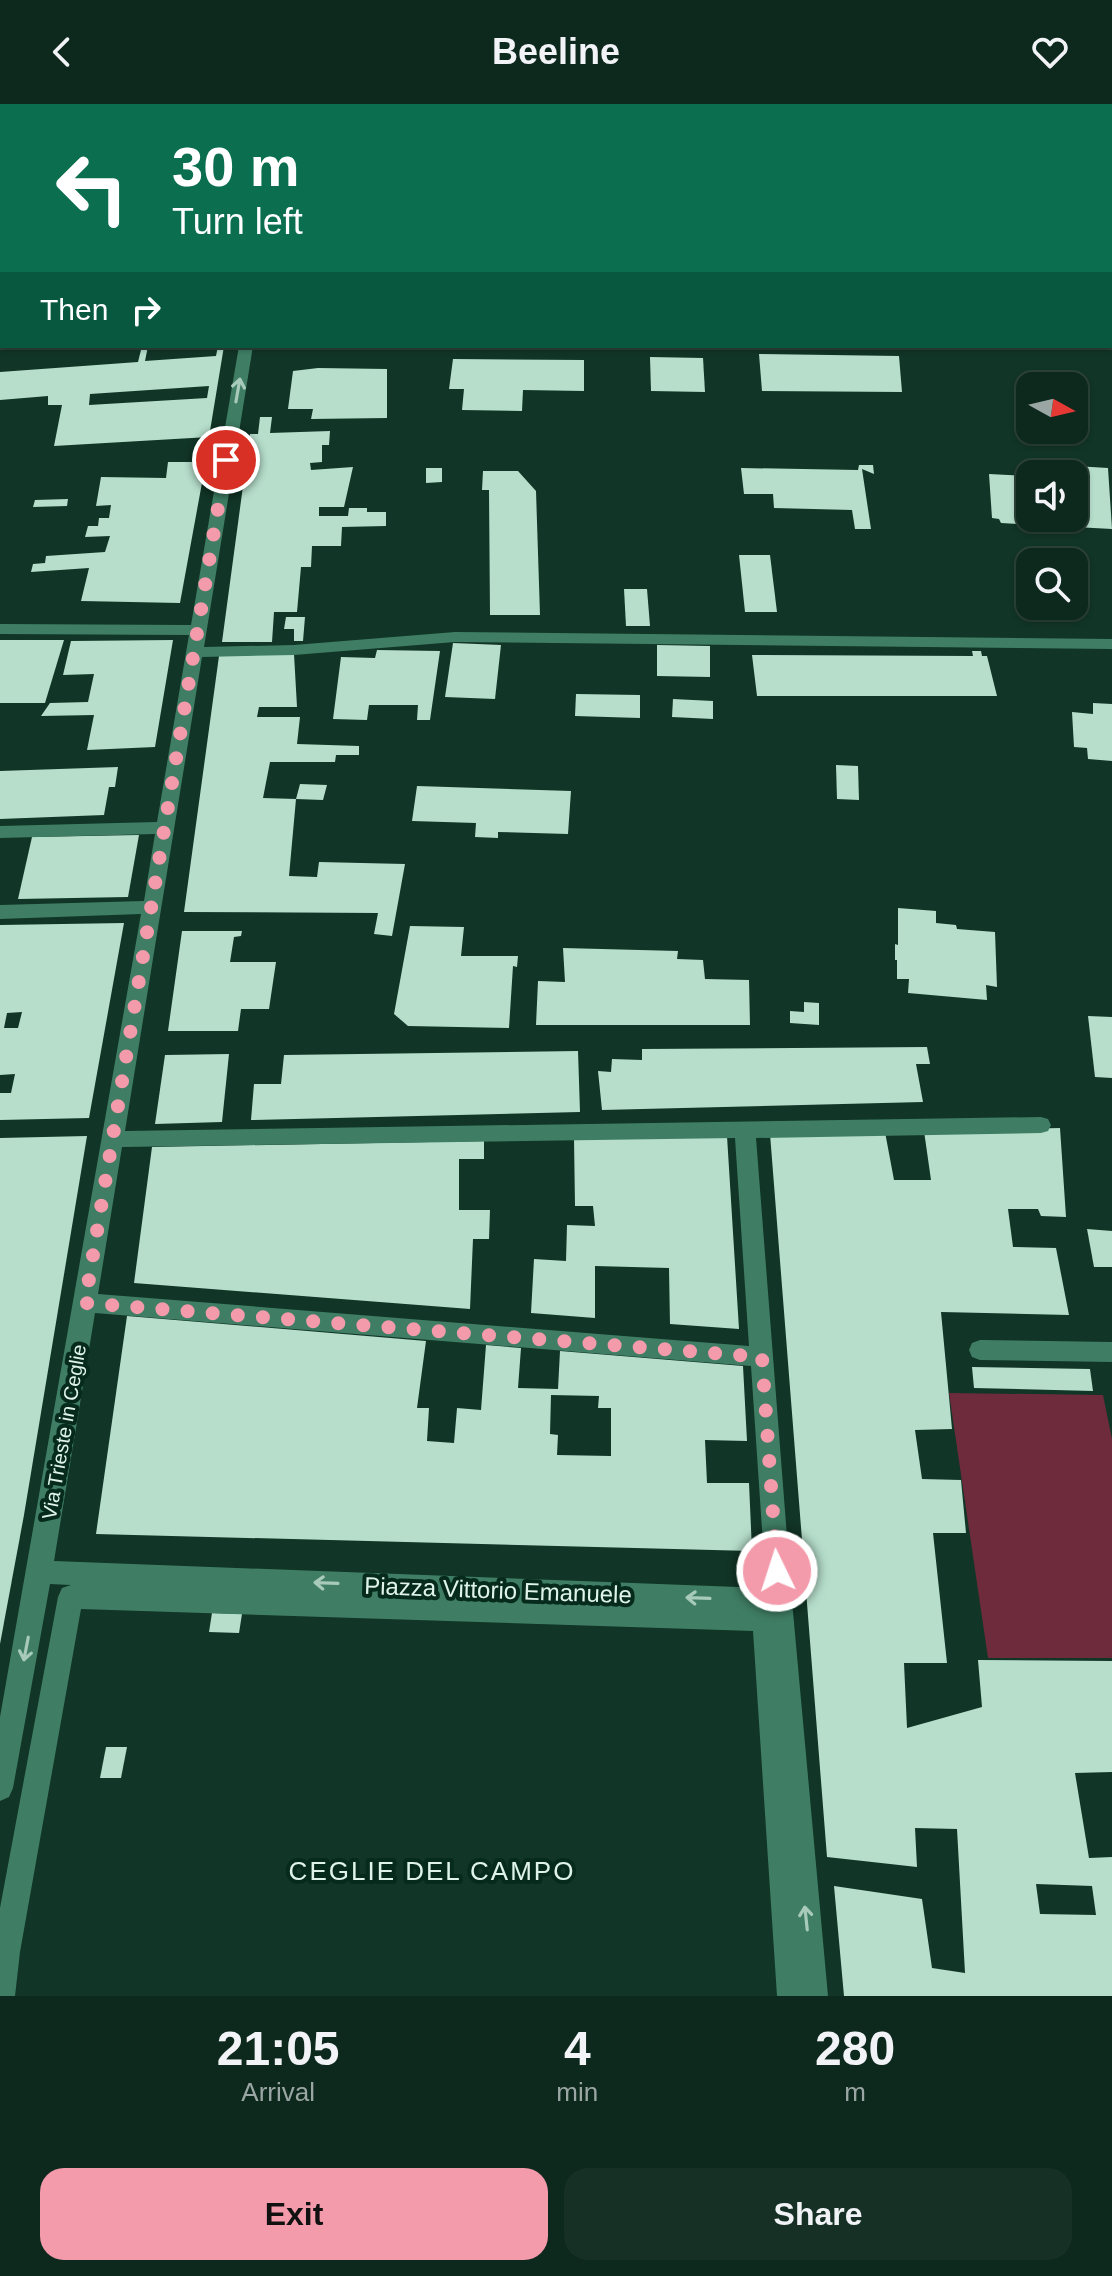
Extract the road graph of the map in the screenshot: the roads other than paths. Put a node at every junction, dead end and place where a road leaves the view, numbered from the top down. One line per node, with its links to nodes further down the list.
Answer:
1 (246, 348): 3 (street, Via Trieste in Ceglie, one-way to 1)
2 (0, 629): 3 (street)
3 (196, 630): 5 (street, Via Trieste in Ceglie)
4 (1112, 644): 5 (street)
5 (193, 652): 6 (street, Via Trieste in Ceglie)
6 (164, 828): 7 (street); 8 (street, Via Trieste in Ceglie)
7 (0, 832)
8 (150, 907): 9 (street); 12 (street, Via Trieste in Ceglie)
9 (0, 912)
10 (1041, 1125): 11 (street)
11 (745, 1129): 12 (street); 16 (street)
12 (112, 1139): 13 (street, Via Trieste in Ceglie)
13 (85, 1303): 16 (street); 17 (street, Via Trieste in Ceglie)
14 (980, 1350): 15 (street)
15 (1112, 1352)
16 (762, 1357): 18 (street)
17 (40, 1572): 18 (street, Piazza Vittorio Emanuele, one-way to 17); 19 (street, one-way to 19)
18 (779, 1601): 22 (street, one-way to 18)
19 (0, 1788)
20 (1, 1996): 21 (street)
21 (791, 1996)
22 (814, 1996)

